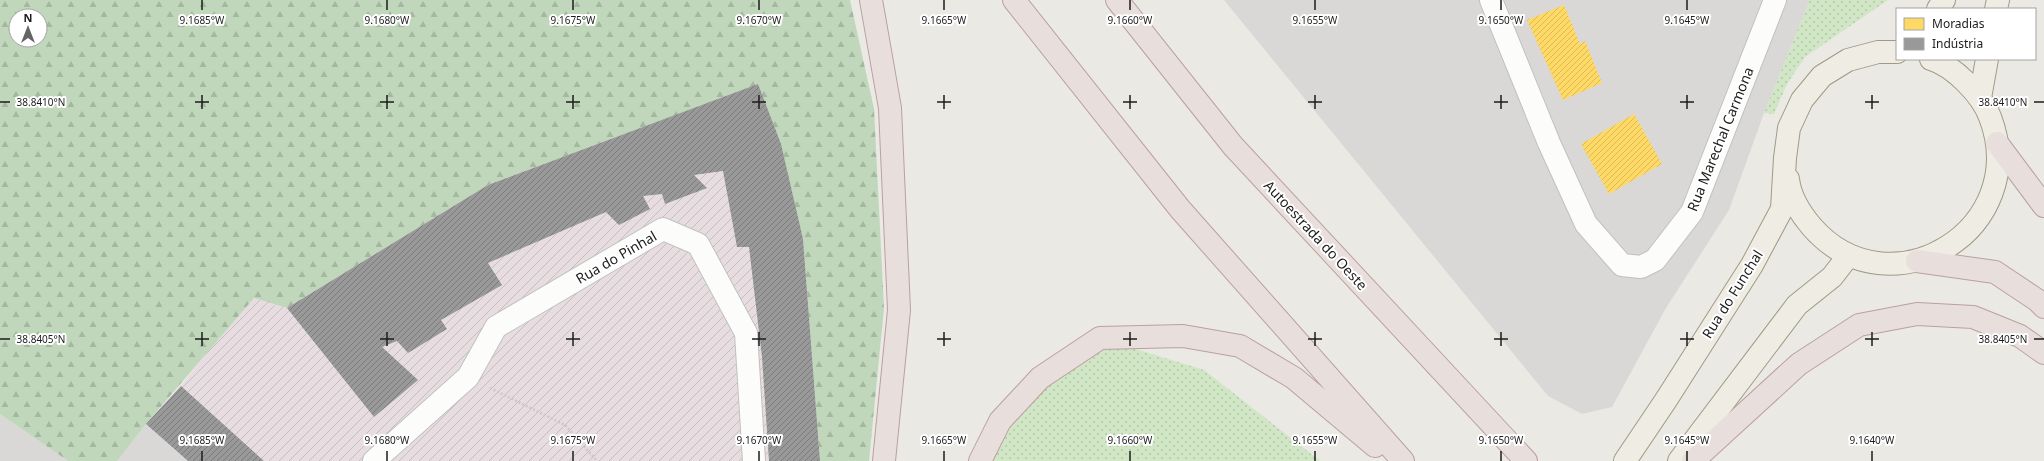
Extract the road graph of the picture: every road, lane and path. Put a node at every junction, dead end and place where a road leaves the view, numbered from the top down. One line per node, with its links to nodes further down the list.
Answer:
1 (871, 0): 23 (highway)
2 (1014, 0): 26 (highway)
3 (1117, 0): 19 (highway, Autoestrada do Oeste)
4 (1491, 0): 5 (street, Rua Marechal Carmona)
5 (1775, 0)
6 (1896, 40): 7 (main road, Rua do Funchal)
7 (1888, 52): 12 (main road, Rua do Funchal)
8 (1933, 60): 10 (main road, Rua do Funchal)
9 (1987, 60): 10 (main road)
10 (1980, 98): 11 (main road, Rua do Funchal)
11 (1998, 143): 13 (highway); 15 (main road, Rua do Funchal)
12 (1785, 158): 14 (main road, Rua do Funchal); 27 (main road, Rua do Funchal)
13 (2044, 206)
14 (1849, 255): 15 (main road, Rua do Funchal); 28 (main road)
15 (1916, 261): 16 (highway)
16 (2044, 307)
17 (2044, 353): 29 (highway)
18 (468, 377): 20 (street, Rua do Pinhal); 21 (path); 22 (street, Rua do Pinhal)
19 (1520, 455)
20 (374, 461)
21 (597, 461)
22 (754, 461)
23 (884, 461)
24 (980, 461): 25 (highway)
25 (1393, 461)
26 (1403, 461)
27 (1625, 461)
28 (1679, 461)
29 (1693, 461)

